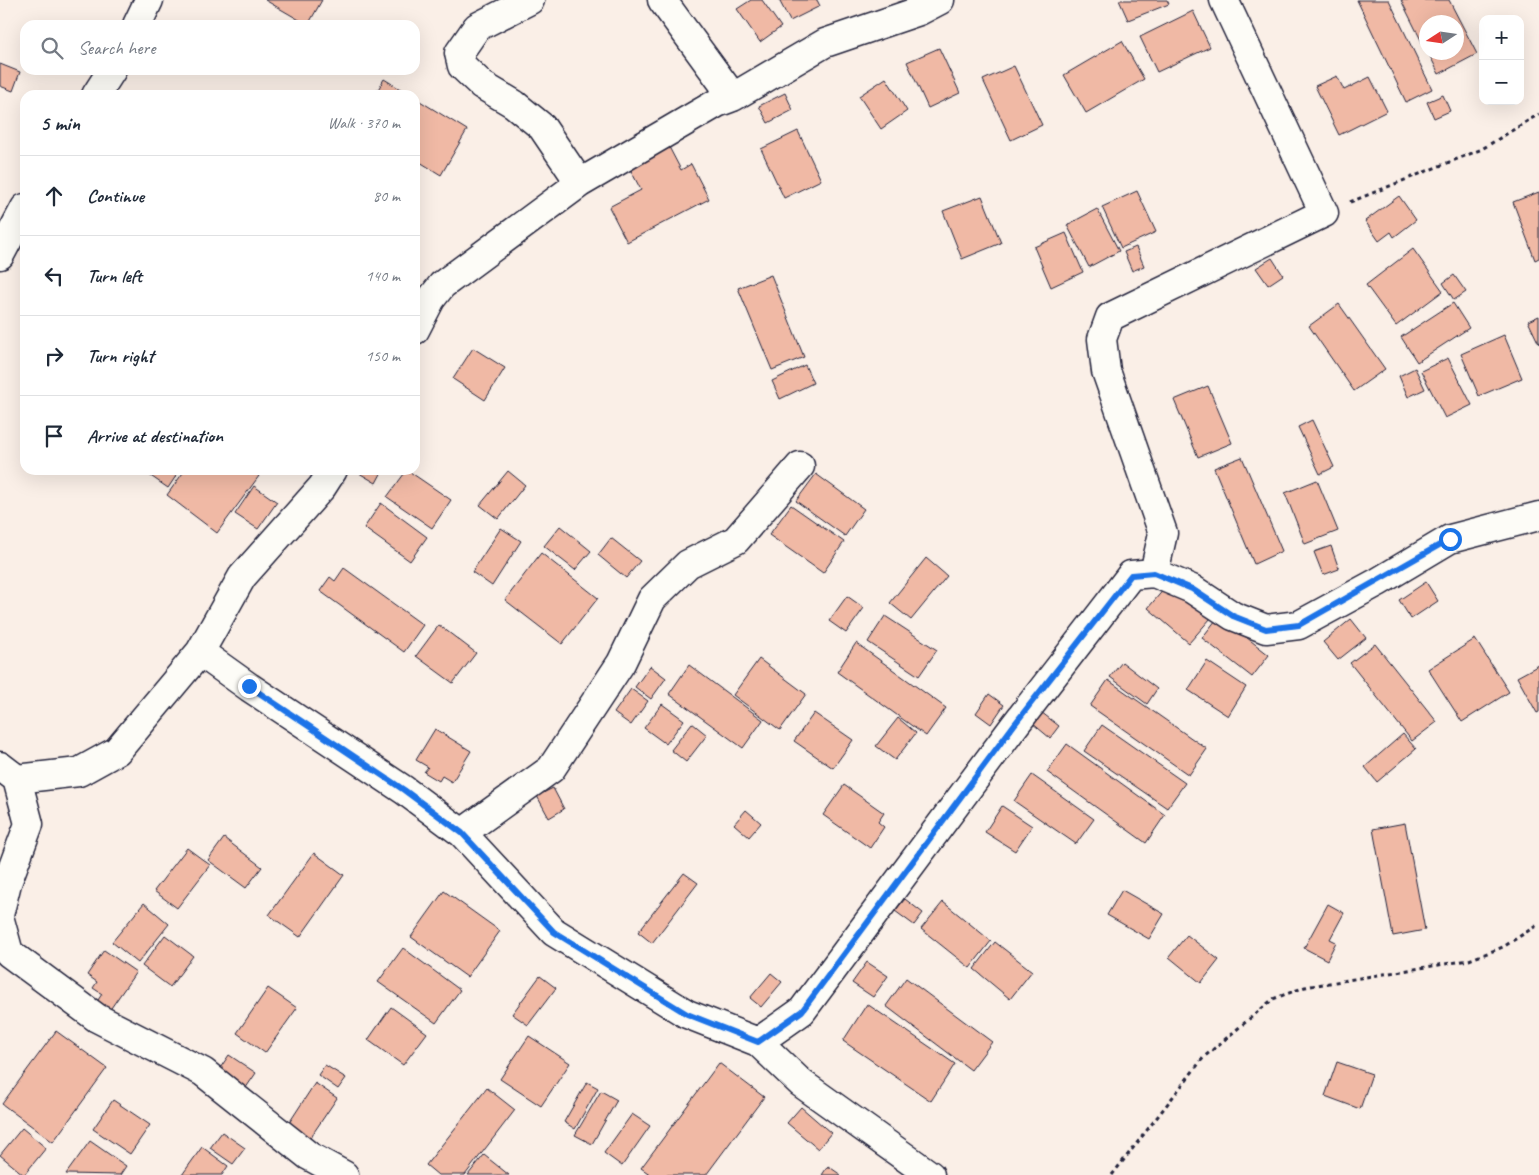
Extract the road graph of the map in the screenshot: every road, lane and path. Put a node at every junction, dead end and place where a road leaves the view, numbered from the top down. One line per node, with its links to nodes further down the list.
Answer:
1 (149, 0): 6 (street)
2 (530, 0): 11 (street)
3 (662, 0): 9 (street)
4 (940, 0): 9 (street)
5 (1224, 0): 12 (street)
6 (139, 20)
7 (109, 75): 8 (street)
8 (99, 90)
9 (733, 97): 11 (street)
10 (1539, 114): 12 (path)
11 (580, 183): 15 (street)
12 (1324, 213): 19 (street)
13 (20, 217): 14 (street)
14 (0, 254)
15 (420, 320)
16 (800, 466): 22 (street)
17 (330, 475): 20 (street)
18 (1539, 516): 19 (street)
19 (1154, 573): 25 (street)
20 (200, 652): 21 (street); 22 (street)
21 (9, 772): 24 (street)
22 (462, 833): 25 (street)
23 (1539, 924): 28 (path)
24 (1, 926): 26 (street)
25 (758, 1042): 27 (street)
26 (344, 1175)
27 (930, 1175)
28 (1112, 1175)

